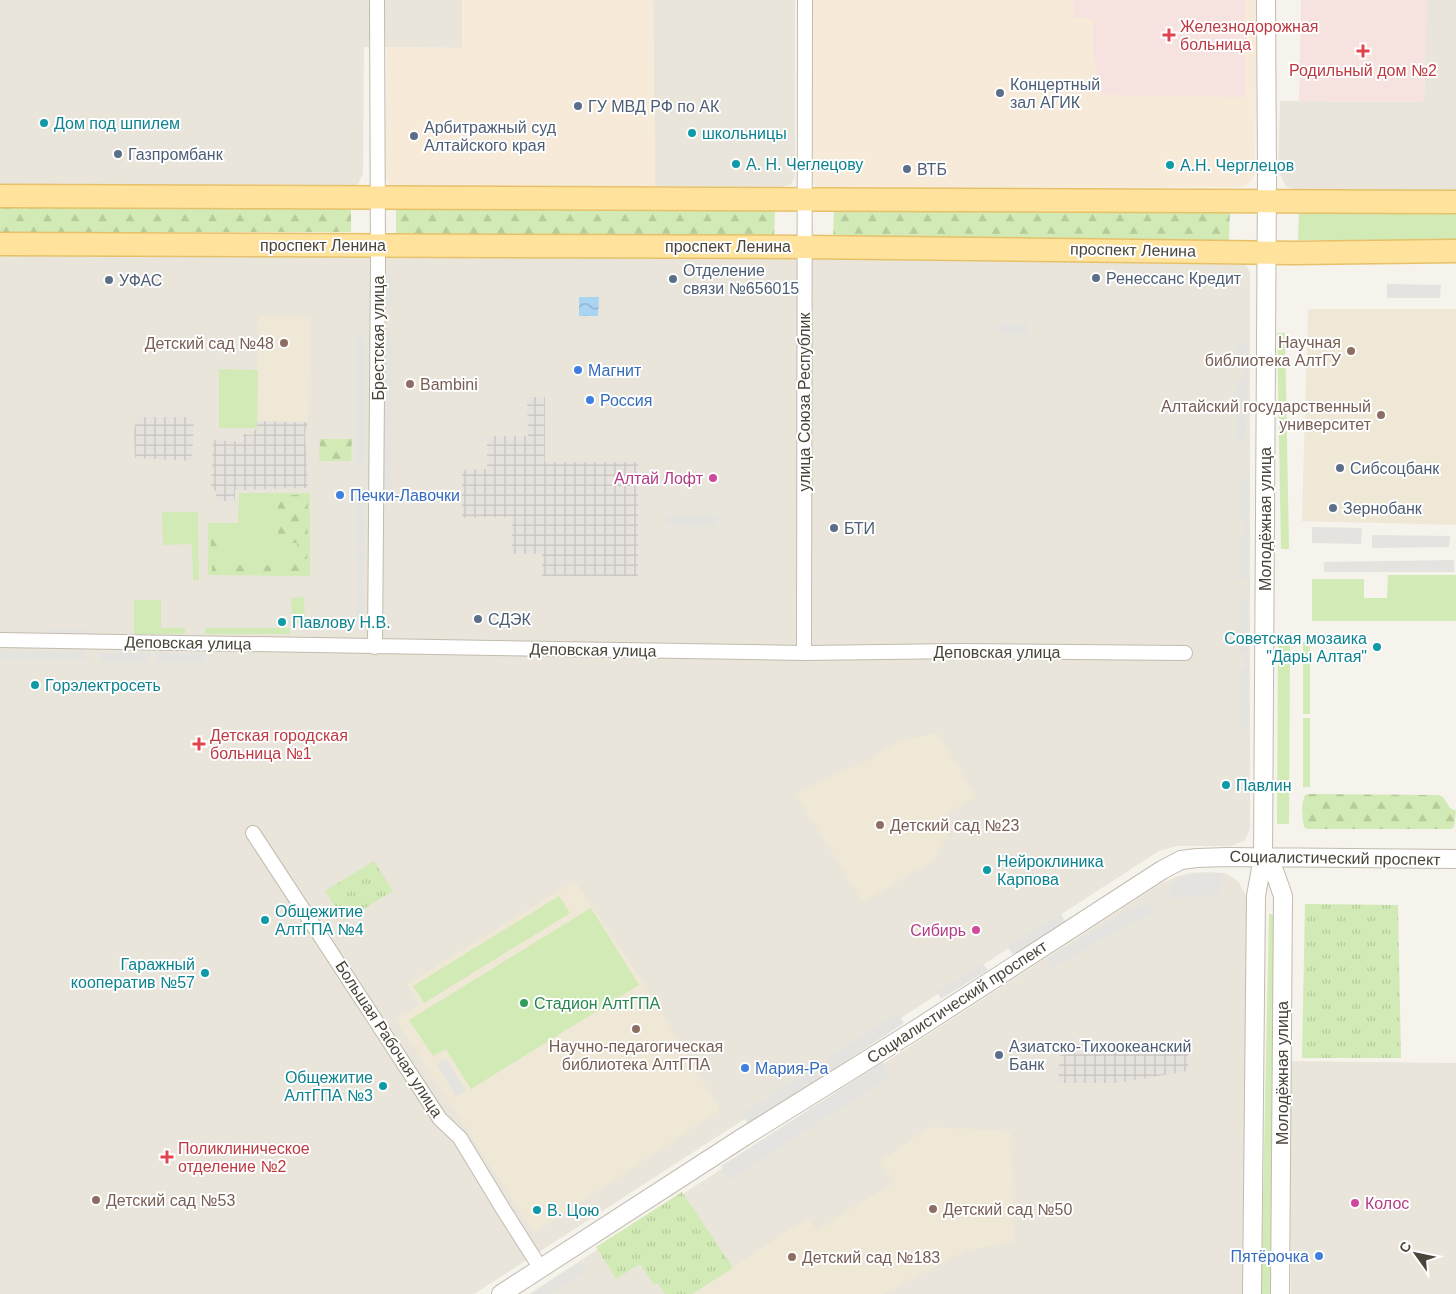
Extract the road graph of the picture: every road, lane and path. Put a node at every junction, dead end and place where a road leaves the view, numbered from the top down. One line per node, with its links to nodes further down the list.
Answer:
1 (377, 0): 5 (street, Брестская улица)
2 (805, 0): 6 (street, улица Союза Республик)
3 (1266, 0): 7 (street, Молодёжная улица)
4 (0, 196): 5 (main road)
5 (378, 197): 6 (main road); 10 (street, Брестская улица)
6 (804, 199): 7 (main road); 11 (street, улица Союза Республик)
7 (1267, 201): 8 (main road); 13 (street, Молодёжная улица)
8 (1456, 202)
9 (0, 244): 10 (main road, проспект Ленина)
10 (378, 245): 11 (main road, проспект Ленина); 15 (street, Брестская улица)
11 (804, 247): 13 (main road, проспект Ленина); 16 (street, улица Союза Республик)
12 (1456, 251): 13 (main road, проспект Ленина)
13 (1266, 252): 19 (street, Молодёжная улица)
14 (0, 640): 15 (street, Деповская улица)
15 (375, 647): 16 (street, Деповская улица)
16 (804, 653): 17 (street, Деповская улица)
17 (1185, 653)
18 (253, 834): 21 (street, Большая Рабочая улица)
19 (1263, 857): 20 (street, Социалистический проспект); 21 (street, Социалистический проспект); 23 (street, Молодёжная улица); 24 (street, Молодёжная улица)
20 (1456, 859)
21 (541, 1268): 22 (street, Социалистический проспект)
22 (501, 1294)
23 (1252, 1294)
24 (1280, 1294)

